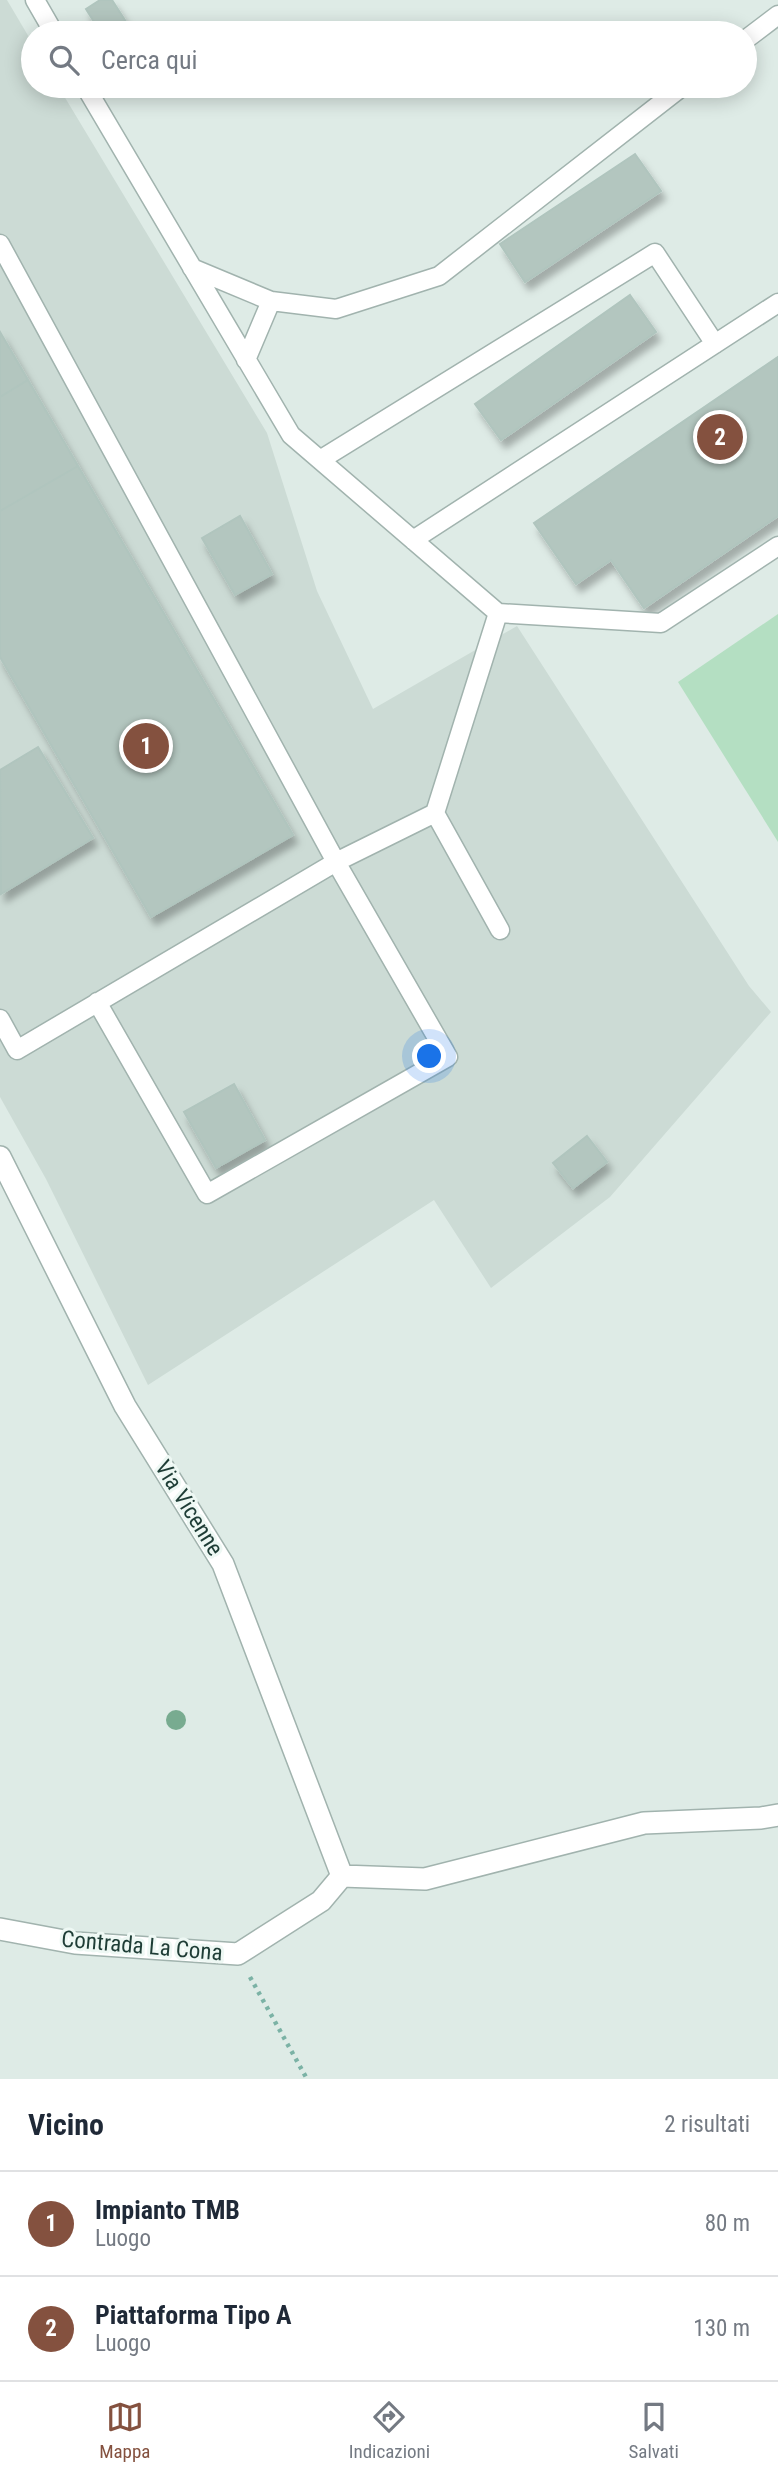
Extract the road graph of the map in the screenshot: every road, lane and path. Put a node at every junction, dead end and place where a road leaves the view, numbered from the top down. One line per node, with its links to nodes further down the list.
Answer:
1 (35, 0): 3 (lane)
2 (778, 15): 4 (lane)
3 (47, 21)
4 (757, 31)
5 (92, 98): 8 (lane)
6 (668, 98): 9 (lane)
7 (0, 244): 18 (lane)
8 (192, 268): 9 (lane); 12 (lane)
9 (271, 302): 12 (lane)
10 (778, 303): 11 (lane)
11 (715, 344): 13 (lane); 14 (lane)
12 (246, 360): 13 (lane)
13 (320, 460): 14 (lane)
14 (413, 540): 16 (lane)
15 (778, 547): 16 (lane)
16 (498, 613): 17 (lane)
17 (435, 813): 18 (lane); 19 (lane)
18 (336, 862): 20 (lane); 20 (lane)
19 (500, 930)
20 (97, 1002): 21 (lane)
21 (0, 1019)
22 (0, 1157): 24 (street, Via Vicenne)
23 (778, 1815): 24 (street)
24 (342, 1876): 26 (street, Contrada La Cona)
25 (0, 1928): 26 (street, Contrada La Cona)
26 (238, 1954): 27 (path)
27 (307, 2079)

